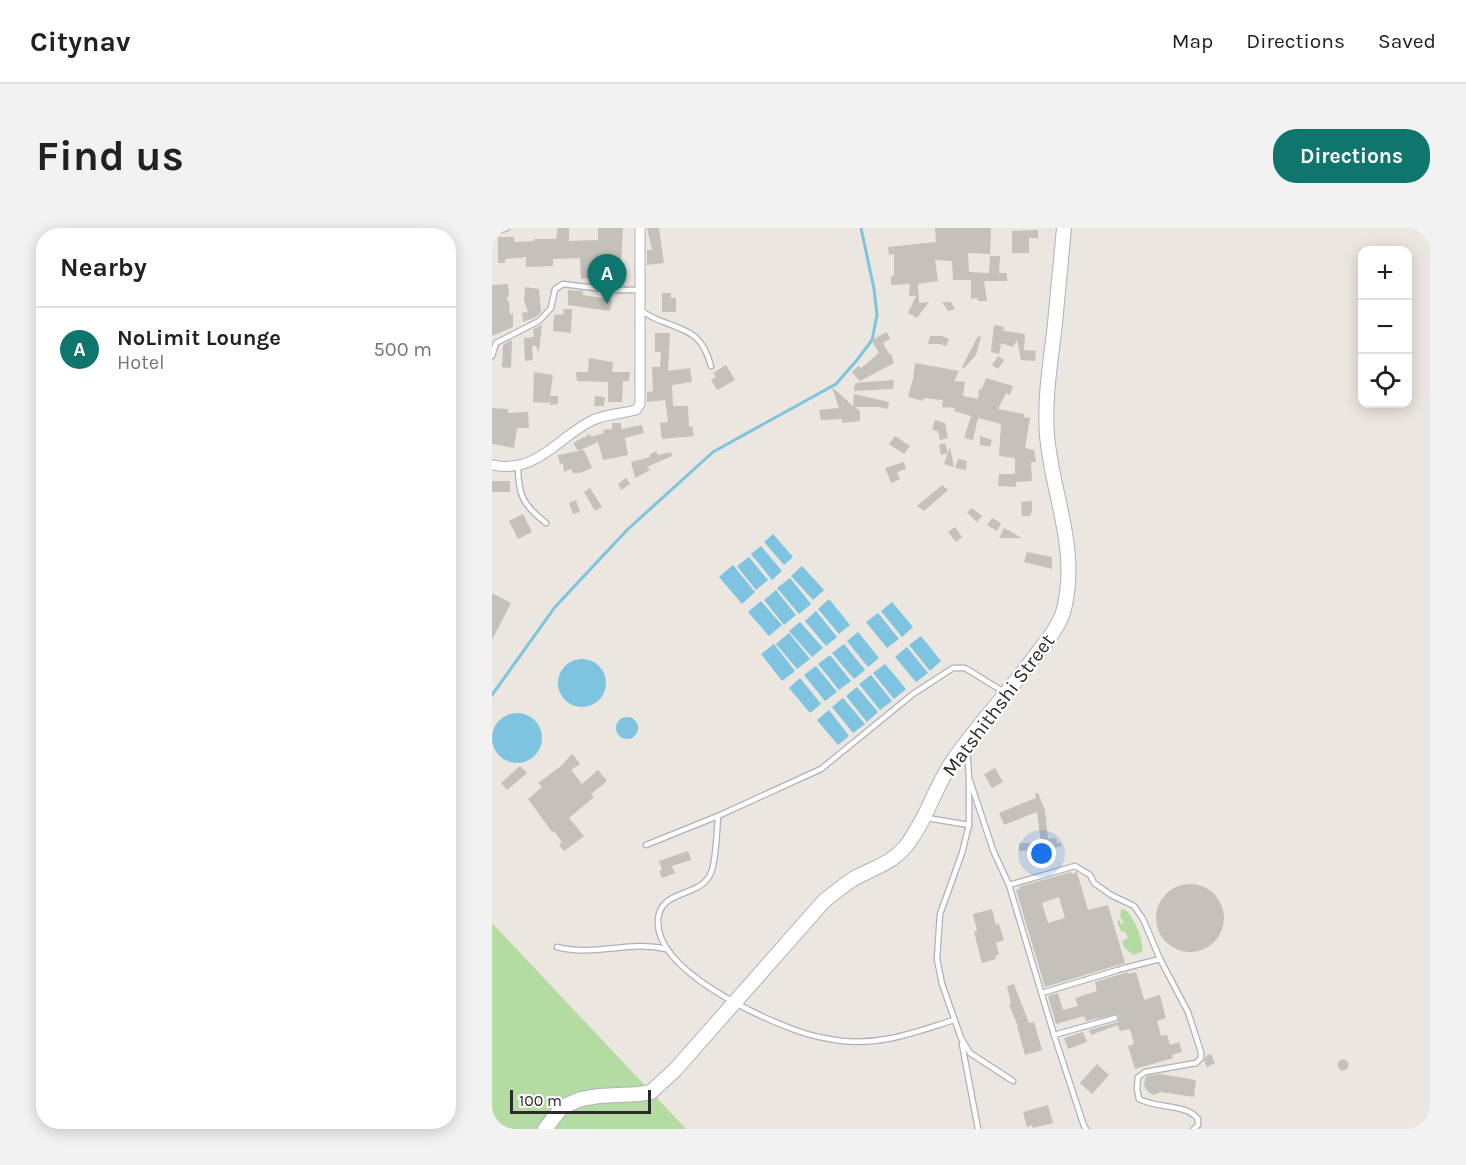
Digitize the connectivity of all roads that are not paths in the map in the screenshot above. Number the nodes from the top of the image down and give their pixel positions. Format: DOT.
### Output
graph roads {
  1 [pos="507,228"];
  2 [pos="640,228"];
  3 [pos="1064,228"];
  4 [pos="492,233"];
  5 [pos="640,290"];
  6 [pos="640,310"];
  7 [pos="492,356"];
  8 [pos="711,366"];
  9 [pos="492,465"];
  10 [pos="518,466"];
  11 [pos="546,523"];
  12 [pos="1006,693"];
  13 [pos="966,744"];
  14 [pos="969,778"];
  15 [pos="718,816"];
  16 [pos="924,817"];
  17 [pos="969,825"];
  18 [pos="646,845"];
  19 [pos="1009,885"];
  20 [pos="557,947"];
  21 [pos="666,949"];
  22 [pos="1160,959"];
  23 [pos="1042,993"];
  24 [pos="734,1003"];
  25 [pos="1114,1018"];
  26 [pos="954,1020"];
  27 [pos="1054,1035"];
  28 [pos="961,1038"];
  29 [pos="1013,1081"];
  30 [pos="545,1129"];
  31 [pos="978,1129"];
  32 [pos="1086,1129"];
  33 [pos="1194,1129"];
  1 -- 4 [label="lane"];
  2 -- 5 [label="street"];
  3 -- 12 [label="main road, Matshithshi Street"];
  5 -- 6 [label="street"];
  5 -- 7 [label="lane"];
  6 -- 8 [label="lane"];
  6 -- 10 [label="street"];
  9 -- 10 [label="street"];
  10 -- 11 [label="lane"];
  12 -- 13 [label="main road, Matshithshi Street"];
  12 -- 15 [label="lane"];
  13 -- 14 [label="lane"];
  13 -- 16 [label="main road, Matshithshi Street"];
  14 -- 17 [label="lane"];
  14 -- 19 [label="lane"];
  15 -- 18 [label="lane"];
  15 -- 21 [label="lane"];
  16 -- 17 [label="lane"];
  16 -- 24 [label="main road, Matshithshi Street"];
  17 -- 26 [label="lane"];
  19 -- 22 [label="lane"];
  19 -- 23 [label="lane"];
  20 -- 21 [label="lane"];
  21 -- 24 [label="lane"];
  22 -- 23 [label="lane"];
  22 -- 33 [label="lane"];
  23 -- 27 [label="lane"];
  24 -- 26 [label="lane"];
  24 -- 30 [label="main road, Matshithshi Street"];
  25 -- 27 [label="lane"];
  26 -- 28 [label="lane"];
  27 -- 32 [label="lane"];
  28 -- 29 [label="lane"];
  28 -- 31 [label="lane"];
}
